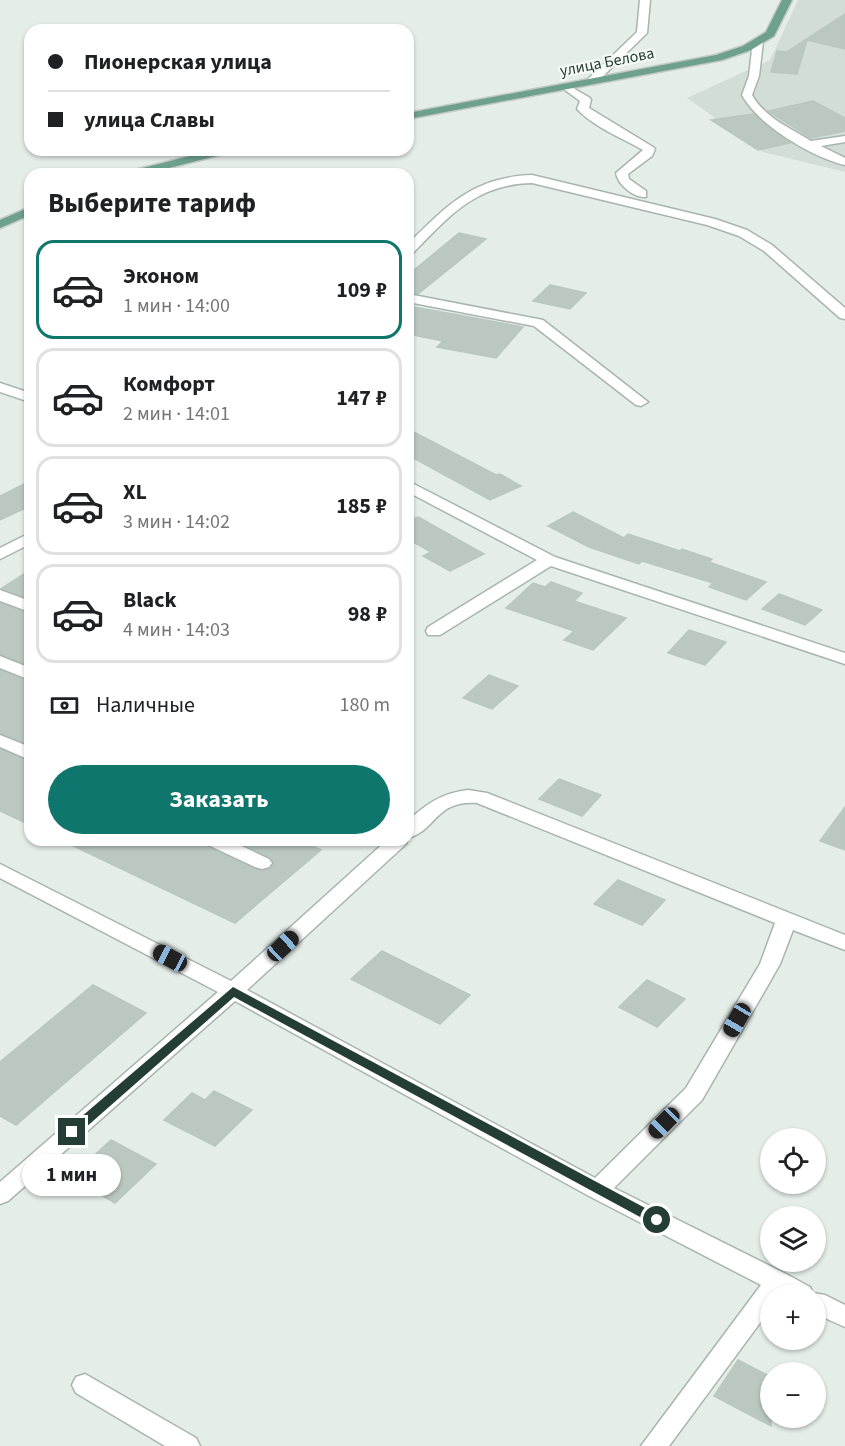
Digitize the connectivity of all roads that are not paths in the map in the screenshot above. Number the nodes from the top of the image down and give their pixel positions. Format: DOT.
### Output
graph roads {
  1 [pos="645,0"];
  2 [pos="787,0"];
  3 [pos="758,41"];
  4 [pos="591,82"];
  5 [pos="566,87"];
  6 [pos="414,116"];
  7 [pos="845,139"];
  8 [pos="809,146"];
  9 [pos="204,156"];
  10 [pos="845,162"];
  11 [pos="155,168"];
  12 [pos="642,194"];
  13 [pos="24,214"];
  14 [pos="0,224"];
  15 [pos="414,245"];
  16 [pos="414,299"];
  17 [pos="845,315"];
  18 [pos="0,387"];
  19 [pos="24,396"];
  20 [pos="641,402"];
  21 [pos="414,489"];
  22 [pos="24,541"];
  23 [pos="0,554"];
  24 [pos="549,560"];
  25 [pos="0,595"];
  26 [pos="24,605"];
  27 [pos="434,631"];
  28 [pos="845,659"];
  29 [pos="0,661"];
  30 [pos="24,672"];
  31 [pos="0,740"];
  32 [pos="24,751"];
  33 [pos="414,826"];
  34 [pos="226,846"];
  35 [pos="392,846"];
  36 [pos="262,863"];
  37 [pos="0,870"];
  38 [pos="788,919"];
  39 [pos="845,943"];
  40 [pos="233,991"];
  41 [pos="597,1190"];
  42 [pos="0,1195"];
  43 [pos="777,1281"];
  44 [pos="783,1284"];
  45 [pos="826,1307"];
  46 [pos="845,1317"];
  47 [pos="85,1385"];
  48 [pos="187,1446"];
  49 [pos="654,1446"];
  1 -- 4 [label="street"];
  2 -- 3 [label="main road, улица Белова"];
  3 -- 4 [label="main road, улица Белова"];
  3 -- 8 [label="street"];
  4 -- 5 [label="main road, улица Белова"];
  5 -- 6 [label="main road, улица Белова"];
  5 -- 12 [label="street"];
  7 -- 8 [label="street"];
  8 -- 10 [label="street"];
  9 -- 11 [label="main road"];
  13 -- 14 [label="main road"];
  15 -- 17 [label="street"];
  16 -- 20 [label="street"];
  18 -- 19 [label="street"];
  21 -- 24 [label="street"];
  22 -- 23 [label="street"];
  24 -- 27 [label="street"];
  24 -- 28 [label="street"];
  25 -- 26 [label="street"];
  29 -- 30 [label="street"];
  31 -- 32 [label="street"];
  33 -- 38 [label="street"];
  34 -- 36 [label="street"];
  35 -- 40 [label="street"];
  37 -- 40 [label="street"];
  38 -- 39 [label="street"];
  38 -- 41 [label="street"];
  40 -- 41 [label="street"];
  40 -- 42 [label="street"];
  41 -- 43 [label="street"];
  43 -- 44 [label="street"];
  43 -- 49 [label="street"];
  45 -- 46 [label="street"];
  47 -- 48 [label="street"];
}
